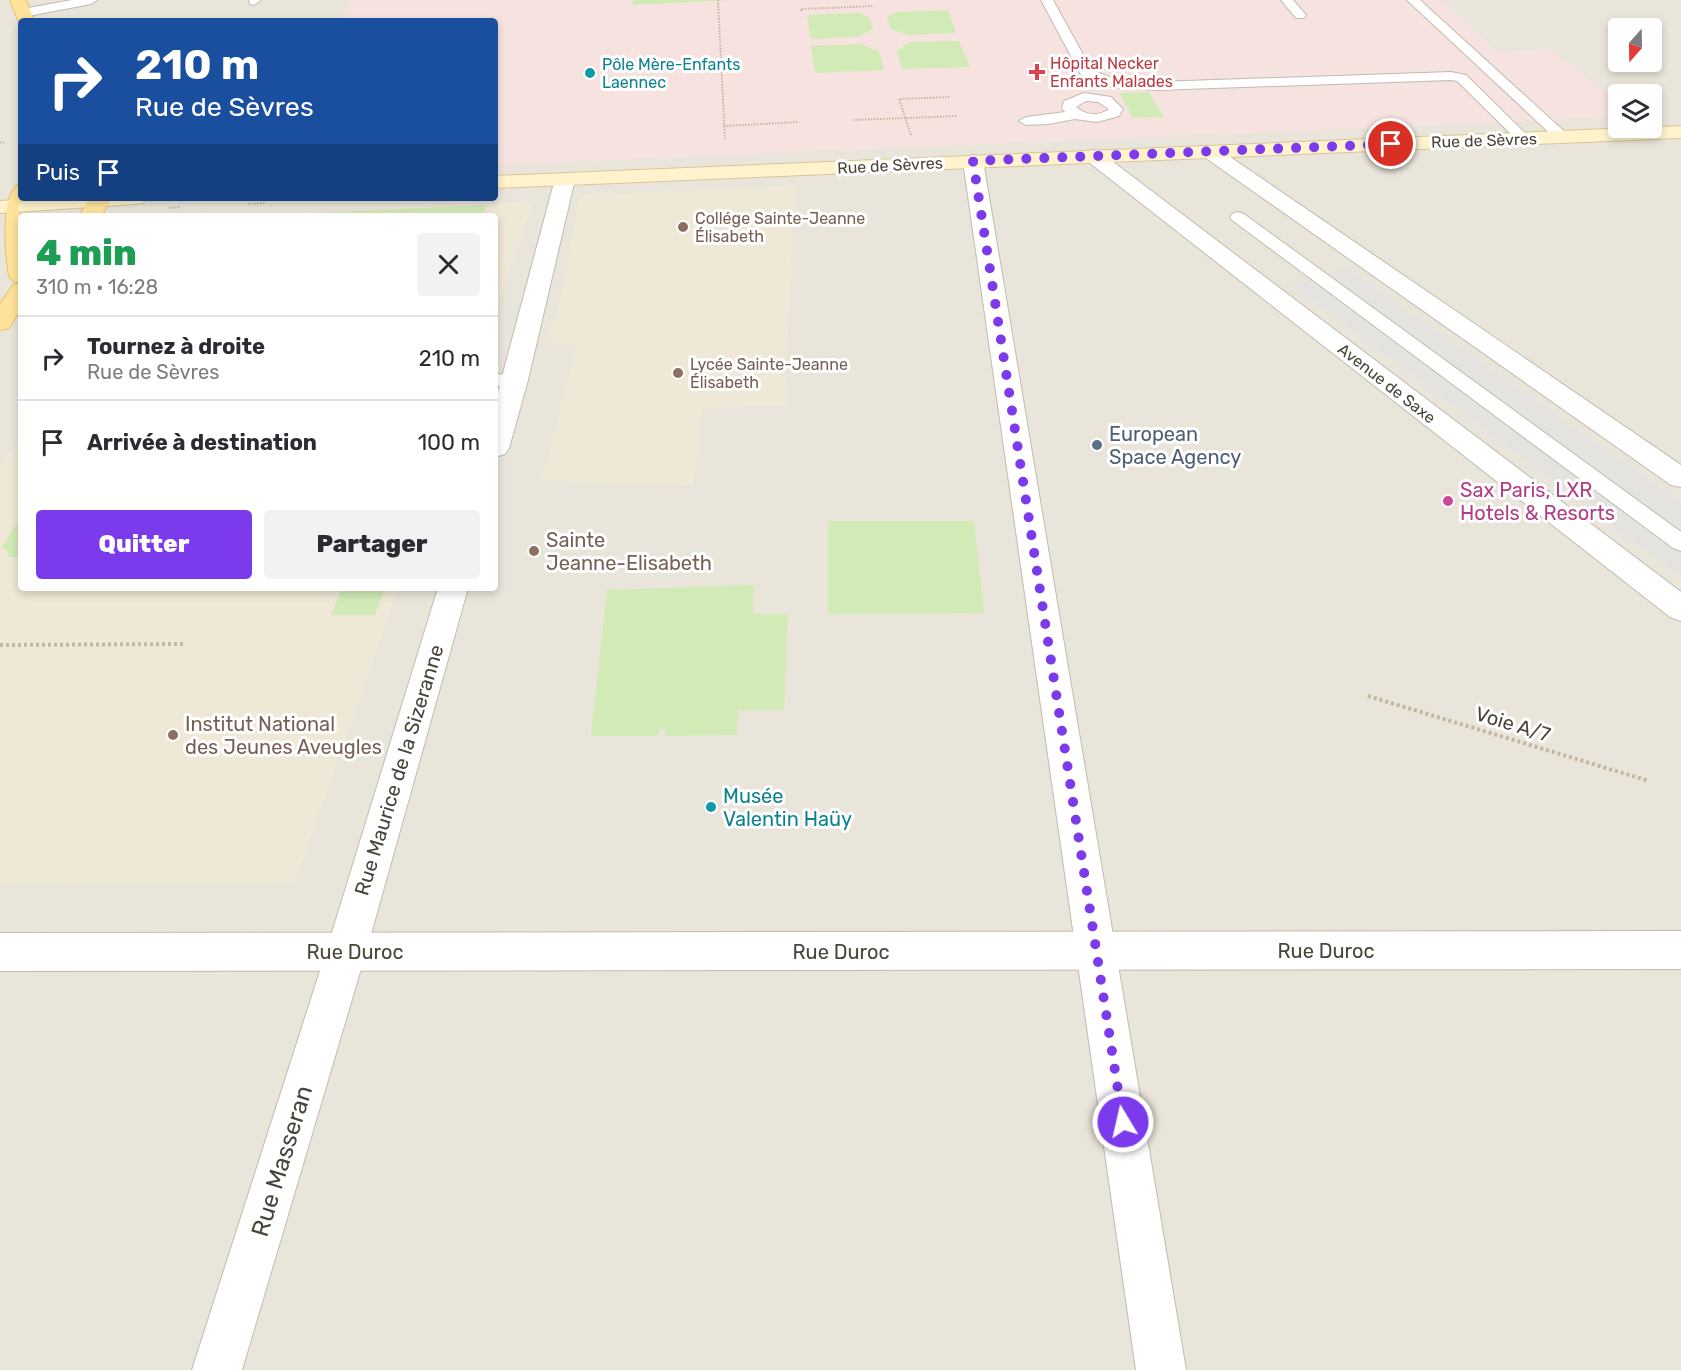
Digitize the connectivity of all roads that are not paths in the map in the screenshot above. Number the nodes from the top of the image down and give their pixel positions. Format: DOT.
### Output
graph roads {
  1 [pos="91,0"];
  2 [pos="1047,0"];
  3 [pos="1287,0"];
  4 [pos="1413,0"];
  5 [pos="22,11"];
  6 [pos="1300,15"];
  7 [pos="1485,66"];
  8 [pos="1461,78"];
  9 [pos="1111,83"];
  10 [pos="1026,121"];
  11 [pos="1681,132"];
  12 [pos="1562,137"];
  13 [pos="1523,138"];
  14 [pos="1210,152"];
  15 [pos="1093,156"];
  16 [pos="973,161"];
  17 [pos="565,179"];
  18 [pos="498,182"];
  19 [pos="18,192"];
  20 [pos="116,201"];
  21 [pos="98,204"];
  22 [pos="3,207"];
  23 [pos="1238,217"];
  24 [pos="18,264"];
  25 [pos="18,295"];
  26 [pos="0,323"];
  27 [pos="505,380"];
  28 [pos="498,428"];
  29 [pos="1681,478"];
  30 [pos="1681,543"];
  31 [pos="452,591"];
  32 [pos="1681,609"];
  33 [pos="1681,950"];
  34 [pos="0,952"];
  35 [pos="346,952"];
  36 [pos="1096,952"];
  37 [pos="217,1370"];
  38 [pos="1161,1370"];
  1 -- 5 [label="lane"];
  2 -- 9 [label="lane"];
  3 -- 6 [label="lane"];
  4 -- 7 [label="lane"];
  7 -- 8 [label="lane"];
  7 -- 12 [label="lane"];
  8 -- 9 [label="lane"];
  8 -- 13 [label="lane"];
  9 -- 10 [label="lane"];
  11 -- 12 [label="main road, Rue de Sèvres"];
  12 -- 13 [label="main road, Rue de Sèvres"];
  13 -- 14 [label="main road, Rue de Sèvres"];
  14 -- 15 [label="main road, Rue de Sèvres"];
  14 -- 29 [label="street"];
  15 -- 16 [label="main road, Rue de Sèvres"];
  15 -- 32 [label="street, Avenue de Saxe"];
  16 -- 17 [label="main road, Rue de Sèvres"];
  16 -- 36 [label="street"];
  17 -- 18 [label="main road, Rue de Sèvres"];
  17 -- 27 [label="street"];
  19 -- 22 [label="main road"];
  20 -- 21 [label="main road"];
  21 -- 22 [label="main road"];
  22 -- 24 [label="main road"];
  23 -- 30 [label="lane"];
  25 -- 26 [label="main road"];
  27 -- 28 [label="street"];
  31 -- 35 [label="street, Rue Maurice de la Sizeranne"];
  33 -- 36 [label="street, Rue Duroc"];
  34 -- 35 [label="street, Rue Duroc"];
  35 -- 36 [label="street, Rue Duroc"];
  35 -- 37 [label="street, Rue Masseran"];
  36 -- 38 [label="street"];
}
